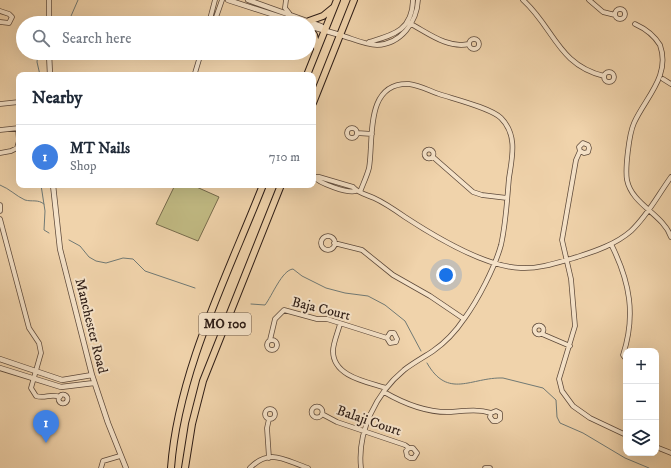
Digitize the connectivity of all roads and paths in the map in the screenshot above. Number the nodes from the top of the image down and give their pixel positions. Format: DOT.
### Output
graph roads {
  1 [pos="49,0"];
  2 [pos="215,0"];
  3 [pos="222,0"];
  4 [pos="228,0"];
  5 [pos="248,0"];
  6 [pos="354,0"];
  7 [pos="412,0"];
  8 [pos="418,0"];
  9 [pos="523,0"];
  10 [pos="589,0"];
  11 [pos="285,1"];
  12 [pos="336,3"];
  13 [pos="275,8"];
  14 [pos="0,11"];
  15 [pos="289,13"];
  16 [pos="615,15"];
  17 [pos="49,16"];
  18 [pos="211,16"];
  19 [pos="216,16"];
  20 [pos="277,16"];
  21 [pos="294,16"];
  22 [pos="316,20"];
  23 [pos="0,22"];
  24 [pos="409,23"];
  25 [pos="635,24"];
  26 [pos="316,26"];
  27 [pos="326,30"];
  28 [pos="340,35"];
  29 [pos="316,40"];
  30 [pos="469,44"];
  31 [pos="318,49"];
  32 [pos="316,54"];
  33 [pos="49,60"];
  34 [pos="199,60"];
  35 [pos="313,60"];
  36 [pos="50,72"];
  37 [pos="194,72"];
  38 [pos="308,72"];
  39 [pos="604,76"];
  40 [pos="663,79"];
  41 [pos="671,84"];
  42 [pos="316,95"];
  43 [pos="16,102"];
  44 [pos="0,104"];
  45 [pos="16,128"];
  46 [pos="0,130"];
  47 [pos="357,133"];
  48 [pos="372,134"];
  49 [pos="16,148"];
  50 [pos="580,151"];
  51 [pos="0,153"];
  52 [pos="433,157"];
  53 [pos="671,177"];
  54 [pos="316,180"];
  55 [pos="53,188"];
  56 [pos="262,188"];
  57 [pos="280,188"];
  58 [pos="358,191"];
  59 [pos="507,198"];
  60 [pos="0,205"];
  61 [pos="649,210"];
  62 [pos="0,211"];
  63 [pos="0,219"];
  64 [pos="671,237"];
  65 [pos="334,243"];
  66 [pos="611,244"];
  67 [pos="566,260"];
  68 [pos="494,262"];
  69 [pos="464,319"];
  70 [pos="340,324"];
  71 [pos="542,334"];
  72 [pos="387,338"];
  73 [pos="270,340"];
  74 [pos="570,346"];
  75 [pos="626,348"];
  76 [pos="0,359"];
  77 [pos="0,368"];
  78 [pos="36,372"];
  79 [pos="92,375"];
  80 [pos="34,379"];
  81 [pos="94,383"];
  82 [pos="385,390"];
  83 [pos="60,397"];
  84 [pos="491,413"];
  85 [pos="322,414"];
  86 [pos="269,419"];
  87 [pos="364,432"];
  88 [pos="623,434"];
  89 [pos="409,448"];
  90 [pos="659,448"];
  91 [pos="671,452"];
  92 [pos="120,456"];
  93 [pos="269,458"];
  94 [pos="101,468"];
  95 [pos="126,468"];
  96 [pos="171,468"];
  97 [pos="185,468"];
  98 [pos="250,468"];
  99 [pos="308,468"];
  100 [pos="361,468"];
  101 [pos="485,468"];
  102 [pos="490,468"];
  1 -- 17 [label="street"];
  2 -- 18 [label="street"];
  3 -- 19 [label="street"];
  4 -- 20 [label="street"];
  5 -- 13 [label="street"];
  6 -- 28 [label="highway"];
  7 -- 24 [label="street"];
  8 -- 24 [label="street"];
  9 -- 39 [label="street"];
  10 -- 16 [label="street"];
  11 -- 13 [label="street"];
  11 -- 15 [label="street"];
  12 -- 22 [label="highway"];
  12 -- 27 [label="highway"];
  13 -- 15 [label="street"];
  14 -- 23 [label="street"];
  15 -- 21 [label="street"];
  24 -- 28 [label="street"];
  24 -- 30 [label="street"];
  25 -- 40 [label="street"];
  26 -- 27 [label="street"];
  27 -- 28 [label="street"];
  27 -- 31 [label="highway"];
  28 -- 42 [label="highway"];
  29 -- 31 [label="highway"];
  31 -- 32 [label="highway"];
  33 -- 36 [label="street"];
  34 -- 37 [label="street"];
  35 -- 38 [label="highway"];
  40 -- 41 [label="street"];
  40 -- 61 [label="street"];
  43 -- 44 [label="street"];
  45 -- 46 [label="street"];
  47 -- 48 [label="street"];
  48 -- 58 [label="street"];
  48 -- 59 [label="street"];
  49 -- 51 [label="street"];
  50 -- 67 [label="street"];
  52 -- 59 [label="street"];
  53 -- 61 [label="street"];
  54 -- 58 [label="street"];
  55 -- 79 [label="street, Manchester Road"];
  56 -- 96 [label="highway, MO 100"];
  57 -- 97 [label="highway, MO 100"];
  58 -- 68 [label="street"];
  59 -- 68 [label="street"];
  60 -- 62 [label="street"];
  61 -- 64 [label="street"];
  61 -- 66 [label="street"];
  63 -- 78 [label="street"];
  65 -- 69 [label="street"];
  66 -- 67 [label="street"];
  66 -- 75 [label="street"];
  67 -- 68 [label="street"];
  67 -- 74 [label="street"];
  68 -- 69 [label="street"];
  69 -- 82 [label="street"];
  70 -- 72 [label="street, Baja Court"];
  70 -- 73 [label="street, Baja Court"];
  70 -- 82 [label="street"];
  71 -- 74 [label="street"];
  74 -- 88 [label="street"];
  76 -- 78 [label="street"];
  77 -- 80 [label="street"];
  78 -- 79 [label="street"];
  78 -- 80 [label="street"];
  79 -- 81 [label="street, Manchester Road"];
  80 -- 81 [label="street"];
  80 -- 83 [label="street"];
  81 -- 92 [label="street, Manchester Road"];
  82 -- 84 [label="street"];
  82 -- 87 [label="street"];
  85 -- 87 [label="street, Balaji Court"];
  86 -- 93 [label="street"];
  87 -- 89 [label="street, Balaji Court"];
  87 -- 100 [label="street"];
  90 -- 91 [label="street"];
  92 -- 94 [label="street"];
  92 -- 95 [label="street, Manchester Road"];
  93 -- 98 [label="street"];
  93 -- 99 [label="street"];
  101 -- 102 [label="street"];
}
